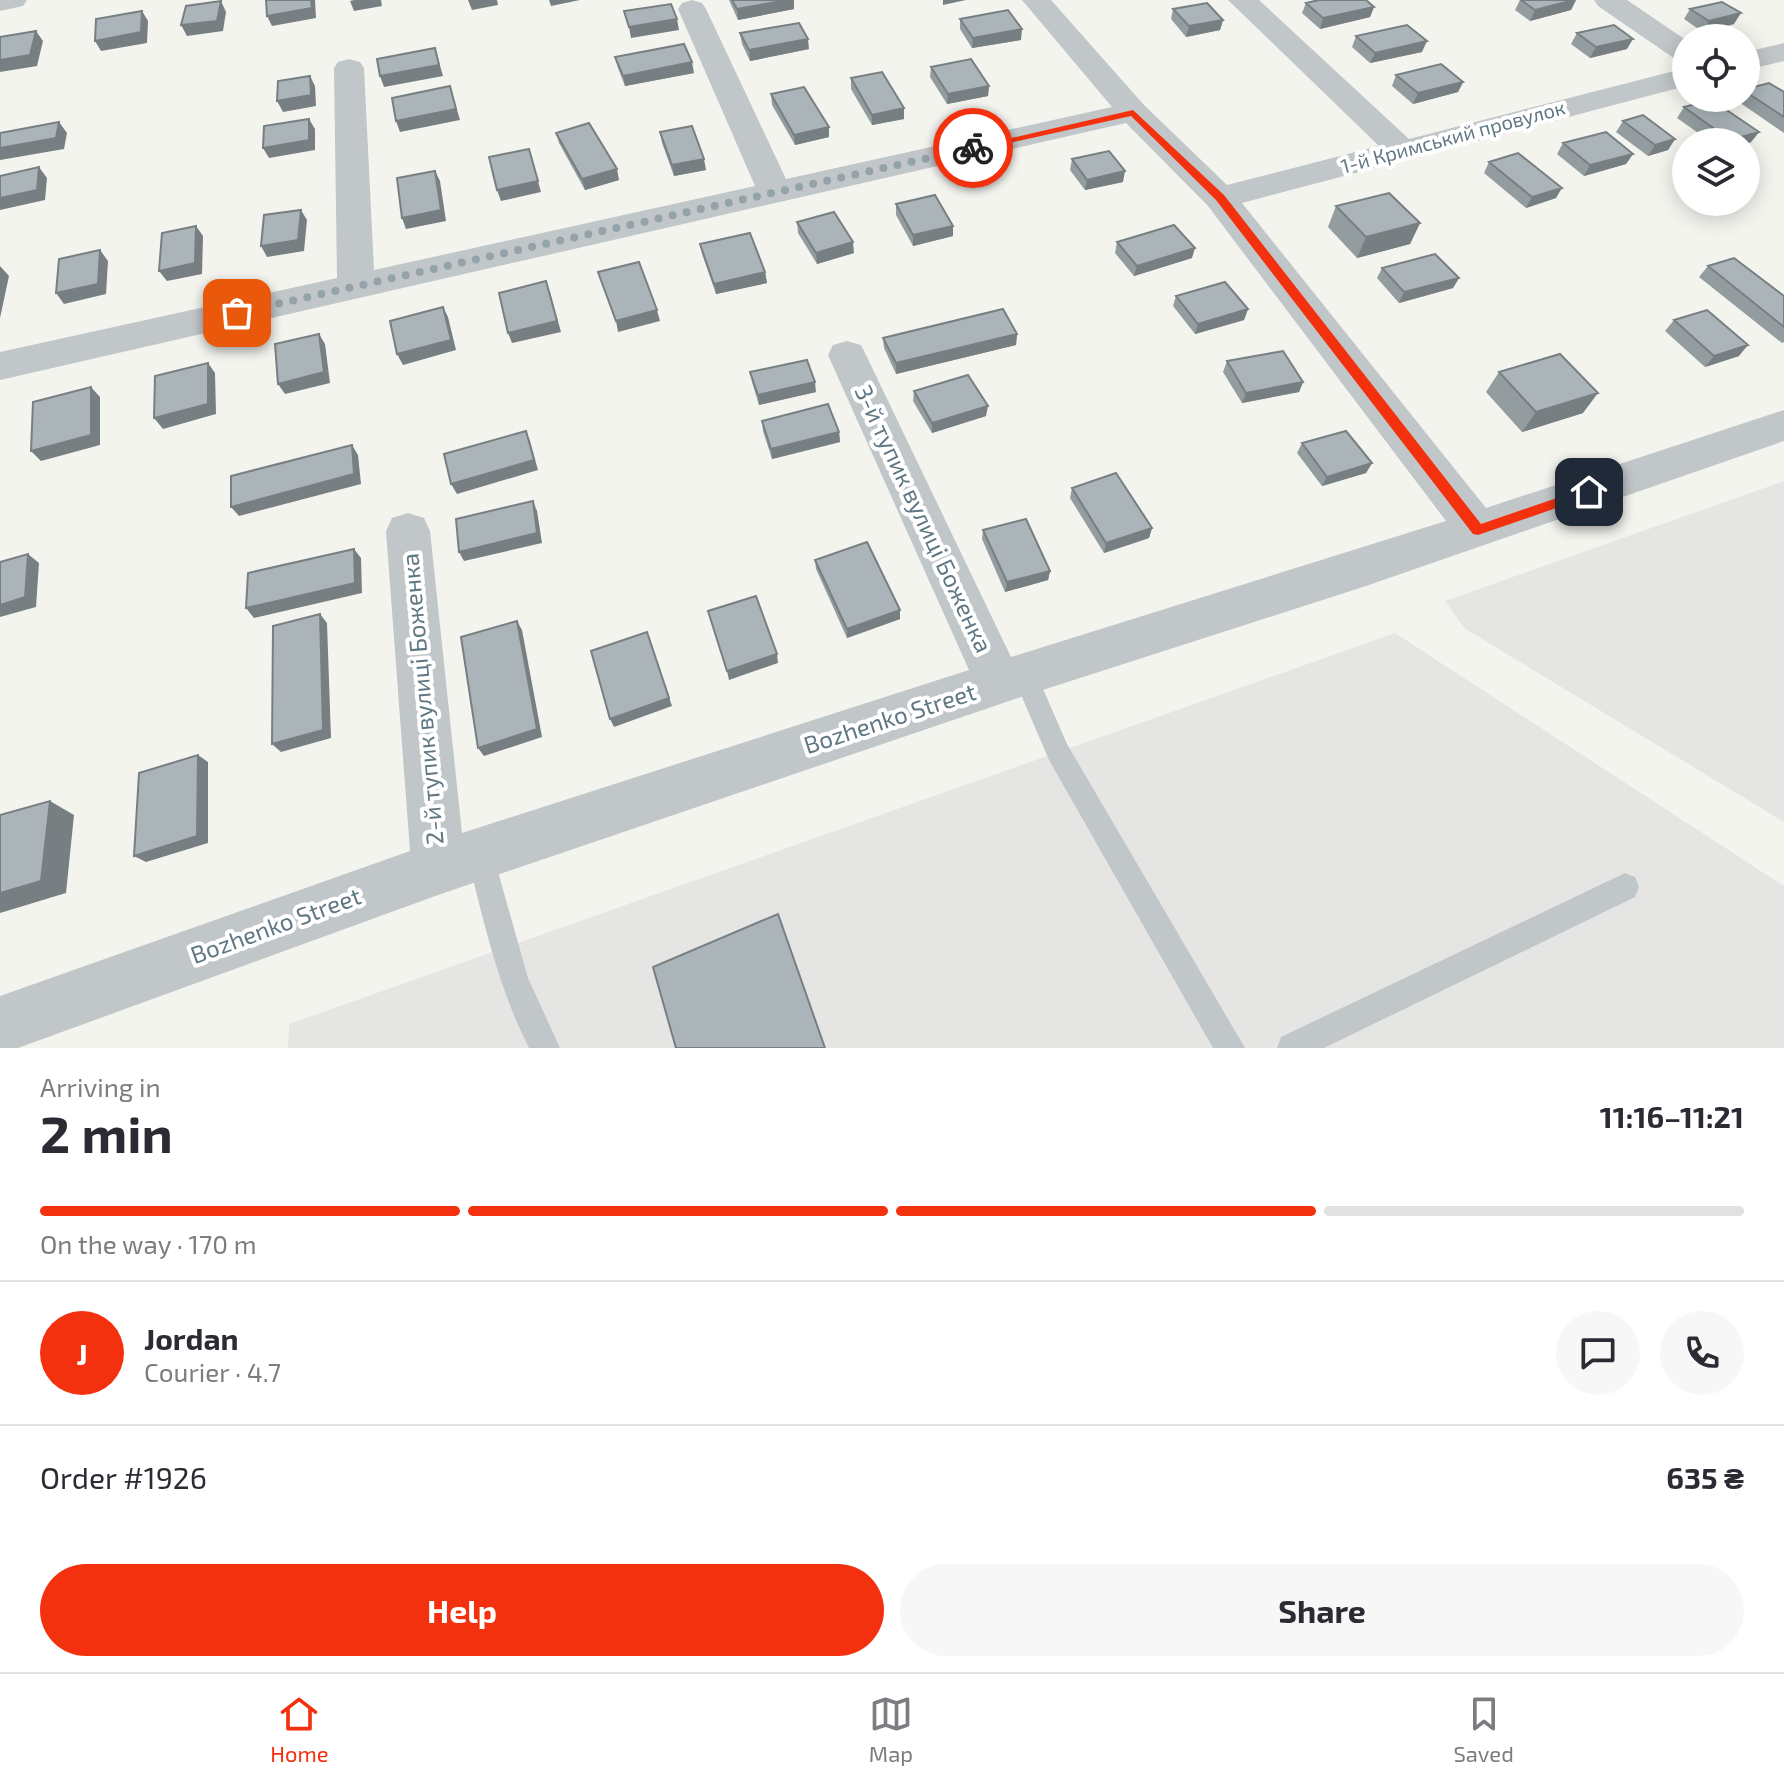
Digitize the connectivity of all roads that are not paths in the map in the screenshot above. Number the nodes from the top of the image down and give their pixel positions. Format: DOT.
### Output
graph roads {
  1 [pos="13,0"];
  2 [pos="1036,0"];
  3 [pos="1242,0"];
  4 [pos="1608,0"];
  5 [pos="0,2"];
  6 [pos="692,9"];
  7 [pos="1672,43"];
  8 [pos="1784,52"];
  9 [pos="1760,58"];
  10 [pos="349,68"];
  11 [pos="1672,81"];
  12 [pos="1133,112"];
  13 [pos="1402,150"];
  14 [pos="775,192"];
  15 [pos="1220,198"];
  16 [pos="356,286"];
  17 [pos="847,355"];
  18 [pos="0,366"];
  19 [pos="1784,425"];
  20 [pos="1478,530"];
  21 [pos="408,531"];
  22 [pos="1012,678"];
  23 [pos="459,861"];
  24 [pos="1625,887"];
  25 [pos="0,1025"];
  26 [pos="545,1048"];
  27 [pos="1230,1048"];
  28 [pos="1292,1048"];
  1 -- 5 [label="street"];
  2 -- 12 [label="street"];
  3 -- 13 [label="street"];
  4 -- 7 [label="street"];
  6 -- 14 [label="street"];
  8 -- 9 [label="street"];
  10 -- 16 [label="street"];
  11 -- 13 [label="street, 1-й Кримський провулок"];
  12 -- 14 [label="street"];
  12 -- 15 [label="street"];
  13 -- 15 [label="street, 1-й Кримський провулок"];
  14 -- 16 [label="street"];
  15 -- 20 [label="street"];
  16 -- 18 [label="street"];
  17 -- 22 [label="street, 3-й тупик вулиці Боженка"];
  19 -- 20 [label="street, Bozhenko Street"];
  20 -- 22 [label="street, Bozhenko Street"];
  21 -- 23 [label="street, 2-й тупик вулиці Боженка"];
  22 -- 23 [label="street, Bozhenko Street"];
  22 -- 27 [label="lane"];
  23 -- 25 [label="street, Bozhenko Street"];
  23 -- 26 [label="lane"];
  24 -- 28 [label="lane"];
}
